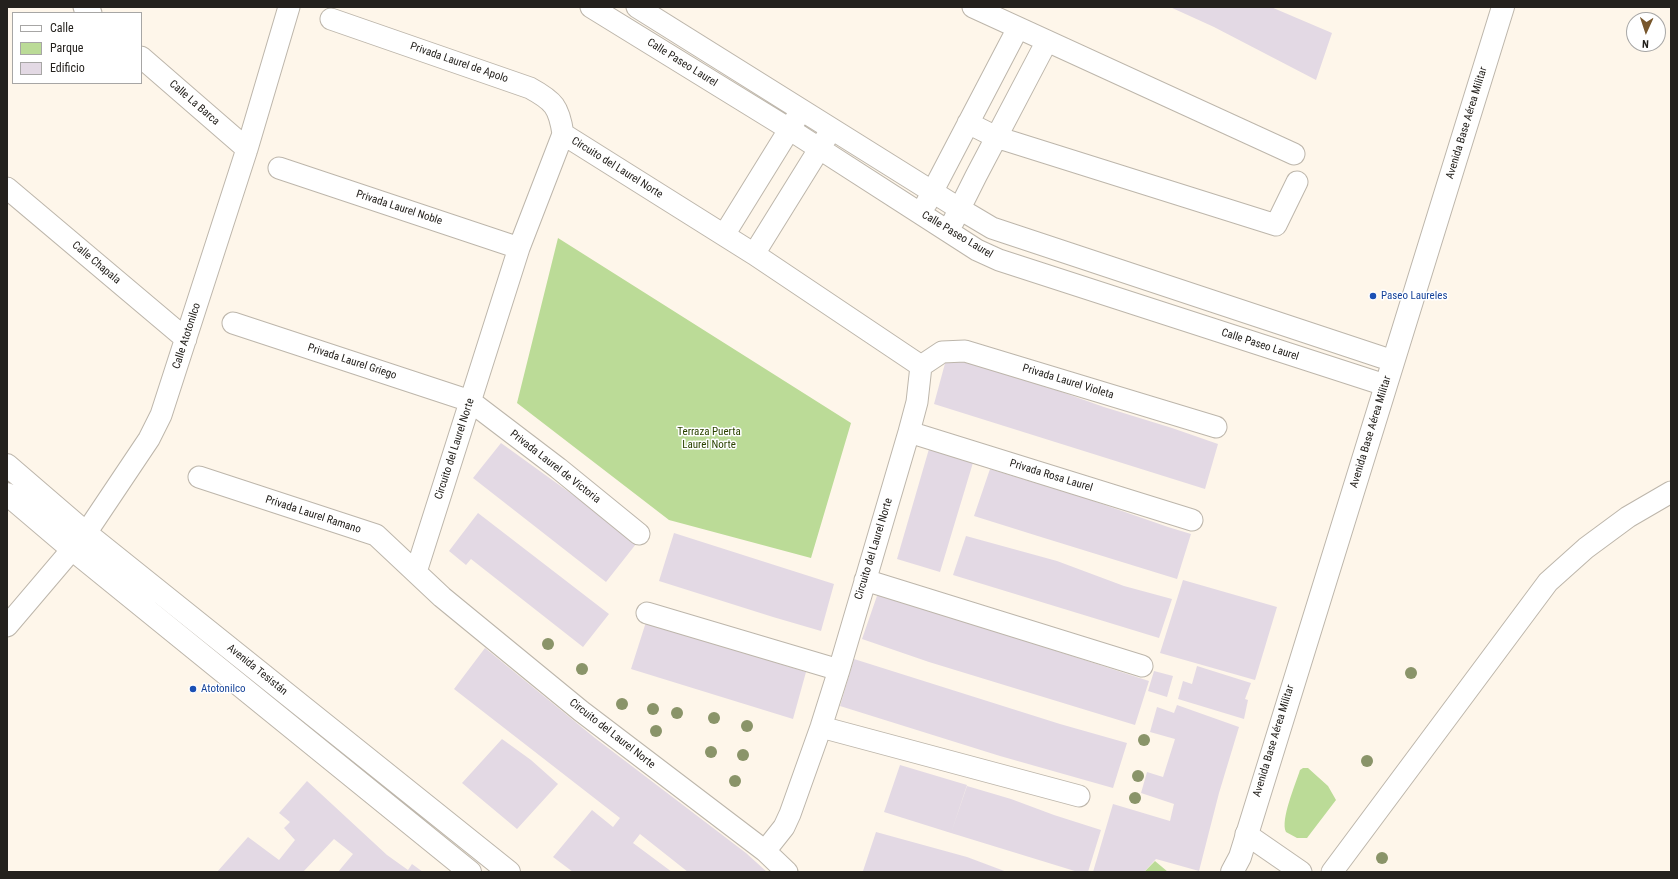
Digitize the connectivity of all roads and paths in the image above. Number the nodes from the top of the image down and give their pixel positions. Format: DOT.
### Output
graph roads {
  1 [pos="289,7"];
  2 [pos="591,7"];
  3 [pos="637,7"];
  4 [pos="973,7"];
  5 [pos="1503,7"];
  6 [pos="331,18"];
  7 [pos="1018,28"];
  8 [pos="1047,41"];
  9 [pos="142,57"];
  10 [pos="801,110"];
  11 [pos="968,123"];
  12 [pos="831,129"];
  13 [pos="789,130"];
  14 [pos="563,134"];
  15 [pos="996,137"];
  16 [pos="819,148"];
  17 [pos="247,149"];
  18 [pos="1294,154"];
  19 [pos="280,168"];
  20 [pos="1297,182"];
  21 [pos="7,188"];
  22 [pos="933,192"];
  23 [pos="960,209"];
  24 [pos="921,214"];
  25 [pos="948,231"];
  26 [pos="724,235"];
  27 [pos="519,248"];
  28 [pos="754,254"];
  29 [pos="233,323"];
  30 [pos="186,339"];
  31 [pos="1393,361"];
  32 [pos="921,366"];
  33 [pos="1385,385"];
  34 [pos="470,401"];
  35 [pos="1216,427"];
  36 [pos="909,432"];
  37 [pos="7,465"];
  38 [pos="199,477"];
  39 [pos="1671,492"];
  40 [pos="7,494"];
  41 [pos="1192,520"];
  42 [pos="86,533"];
  43 [pos="639,534"];
  44 [pos="73,550"];
  45 [pos="416,572"];
  46 [pos="865,580"];
  47 [pos="647,613"];
  48 [pos="7,626"];
  49 [pos="1142,666"];
  50 [pos="839,670"];
  51 [pos="821,727"];
  52 [pos="1079,796"];
  53 [pos="1246,834"];
  54 [pos="765,851"];
  55 [pos="1237,867"];
  56 [pos="470,872"];
  57 [pos="510,872"];
  58 [pos="787,872"];
  59 [pos="1301,872"];
  60 [pos="1332,872"];
  1 -- 17 [label="street, Calle Atotonilco"];
  2 -- 13 [label="street, Calle Paseo Laurel"];
  3 -- 10 [label="street"];
  4 -- 7 [label="street"];
  5 -- 31 [label="street, Avenida Base Aérea Militar"];
  6 -- 14 [label="street, Privada Laurel de Apolo"];
  7 -- 8 [label="street"];
  7 -- 11 [label="street"];
  8 -- 15 [label="street"];
  8 -- 18 [label="street"];
  9 -- 17 [label="street, Calle La Barca"];
  10 -- 12 [label="street"];
  10 -- 13 [label="street"];
  11 -- 15 [label="street"];
  11 -- 22 [label="street"];
  12 -- 16 [label="street"];
  12 -- 22 [label="street"];
  13 -- 16 [label="street, Calle Paseo Laurel"];
  13 -- 26 [label="street"];
  14 -- 26 [label="street, Circuito del Laurel Norte"];
  14 -- 27 [label="street, Circuito del Laurel Norte"];
  15 -- 20 [label="street"];
  15 -- 23 [label="street"];
  16 -- 24 [label="street, Calle Paseo Laurel"];
  16 -- 28 [label="street"];
  17 -- 30 [label="street, Calle Atotonilco"];
  19 -- 27 [label="street, Privada Laurel Noble"];
  21 -- 30 [label="street, Calle Chapala"];
  22 -- 23 [label="street"];
  22 -- 24 [label="street"];
  23 -- 25 [label="street"];
  23 -- 31 [label="street"];
  24 -- 25 [label="street, Calle Paseo Laurel"];
  25 -- 33 [label="street, Calle Paseo Laurel"];
  26 -- 28 [label="street, Circuito del Laurel Norte"];
  27 -- 34 [label="street, Circuito del Laurel Norte"];
  28 -- 32 [label="street, Circuito del Laurel Norte"];
  29 -- 34 [label="street, Privada Laurel Griego"];
  30 -- 42 [label="street, Calle Atotonilco"];
  31 -- 33 [label="street, Avenida Base Aérea Militar"];
  32 -- 35 [label="street, Privada Laurel Violeta"];
  32 -- 36 [label="street, Circuito del Laurel Norte"];
  33 -- 53 [label="street, Avenida Base Aérea Militar"];
  34 -- 43 [label="street, Privada Laurel de Victoria"];
  34 -- 45 [label="street, Circuito del Laurel Norte"];
  36 -- 41 [label="street, Privada Rosa Laurel"];
  36 -- 46 [label="street, Circuito del Laurel Norte"];
  37 -- 42 [label="street, Avenida Tesistán"];
  38 -- 45 [label="street, Privada Laurel Ramano"];
  39 -- 60 [label="street"];
  40 -- 44 [label="street, Avenida Tesistán"];
  42 -- 44 [label="street, Calle Atotonilco"];
  42 -- 57 [label="street, Avenida Tesistán"];
  44 -- 48 [label="street, Calle Atotonilco"];
  44 -- 56 [label="street, Avenida Tesistán"];
  45 -- 54 [label="street, Circuito del Laurel Norte"];
  46 -- 49 [label="street"];
  46 -- 50 [label="street, Circuito del Laurel Norte"];
  47 -- 50 [label="street"];
  50 -- 51 [label="street, Circuito del Laurel Norte"];
  51 -- 52 [label="street"];
  51 -- 54 [label="street, Circuito del Laurel Norte"];
  53 -- 55 [label="street, Avenida Base Aérea Militar"];
  53 -- 59 [label="street"];
  54 -- 58 [label="street"];
}
